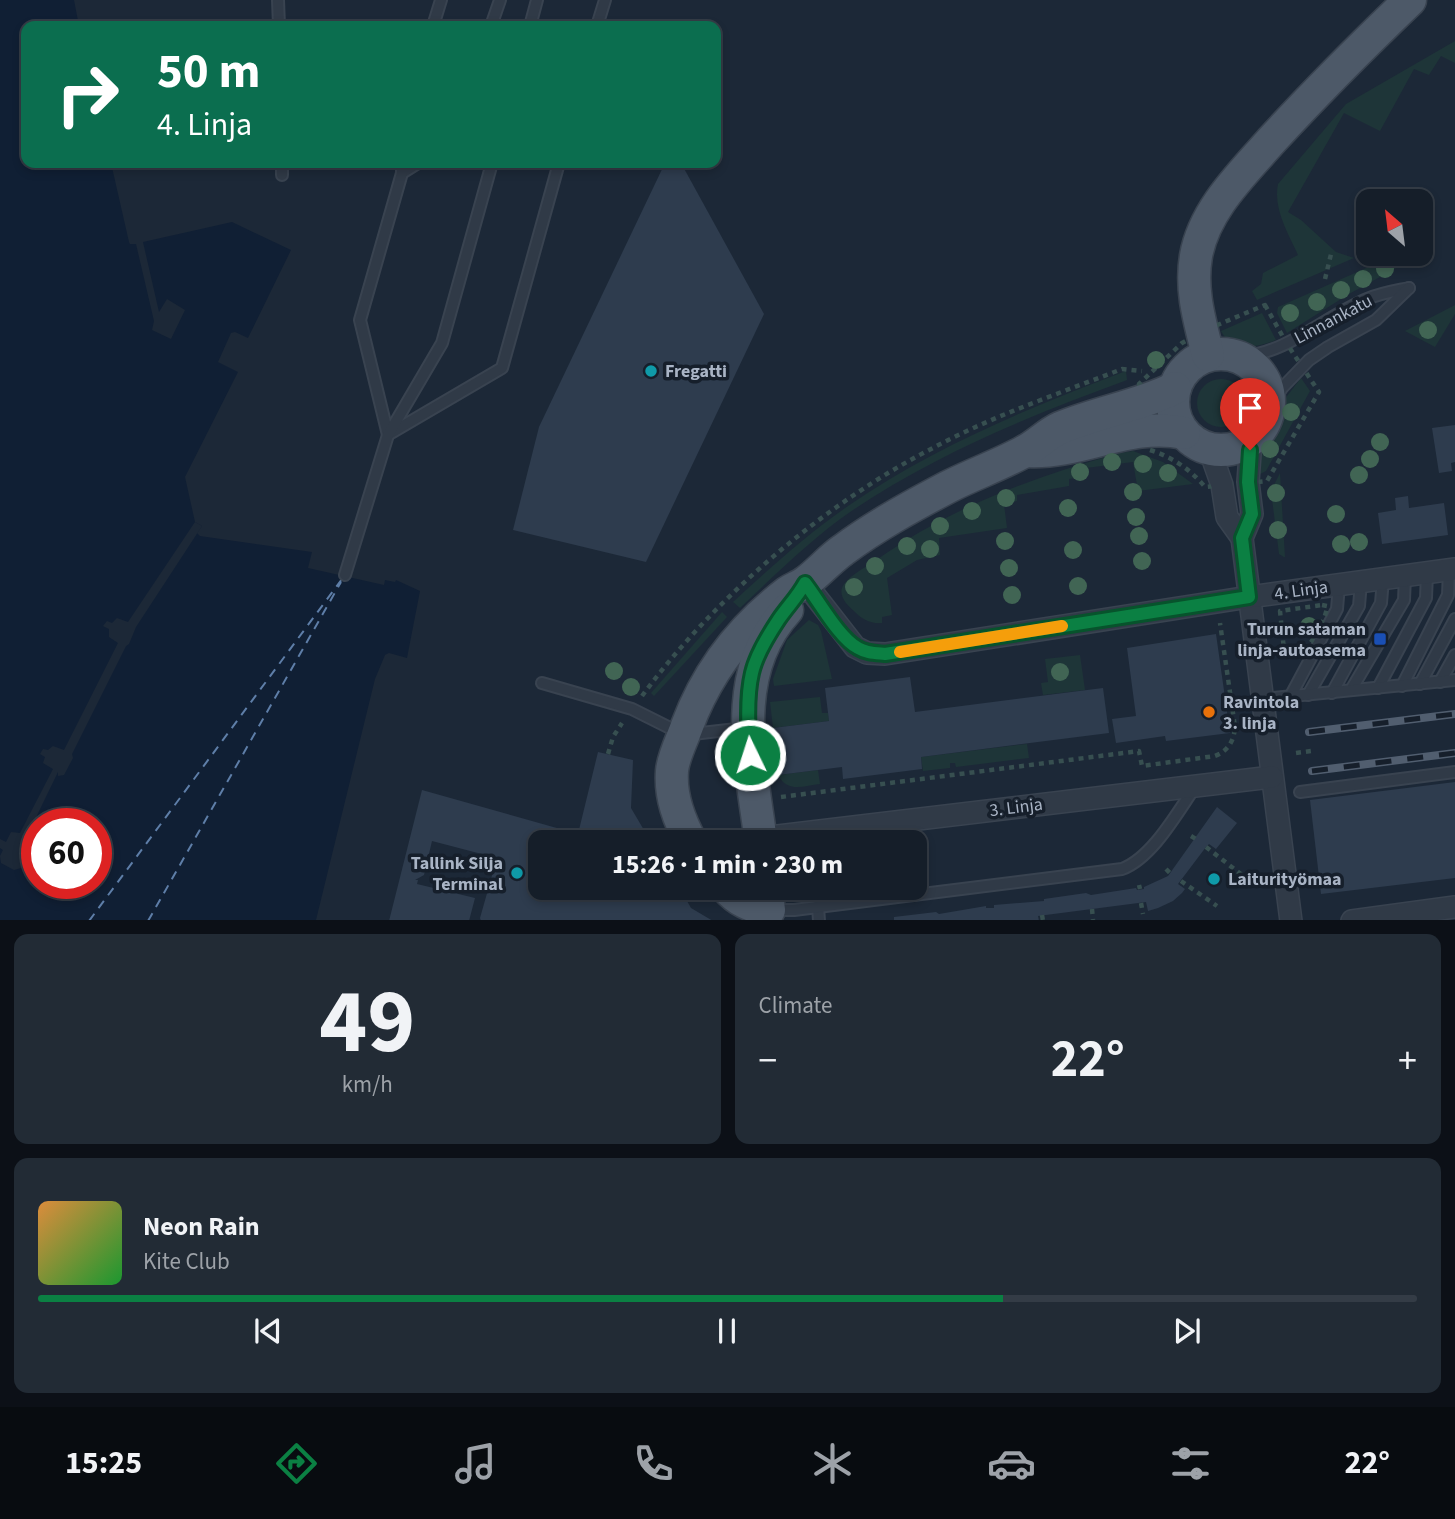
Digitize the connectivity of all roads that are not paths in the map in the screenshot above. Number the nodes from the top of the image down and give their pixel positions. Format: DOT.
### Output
graph roads {
  1 [pos="278,0"];
  2 [pos="441,0"];
  3 [pos="500,0"];
  4 [pos="537,0"];
  5 [pos="605,0"];
  6 [pos="1409,0"];
  7 [pos="279,21"];
  8 [pos="435,21"];
  9 [pos="493,21"];
  10 [pos="531,21"];
  11 [pos="599,21"];
  12 [pos="282,168"];
  13 [pos="402,168"];
  14 [pos="491,168"];
  15 [pos="558,168"];
  16 [pos="282,175"];
  17 [pos="1208,355"];
  18 [pos="1240,357"];
  19 [pos="1175,388"];
  20 [pos="1269,408"];
  21 [pos="388,435"];
  22 [pos="1196,440"];
  23 [pos="1251,440"];
  24 [pos="1026,451"];
  25 [pos="1242,538"];
  26 [pos="1452,569"];
  27 [pos="1427,573"];
  28 [pos="345,575"];
  29 [pos="1405,576"];
  30 [pos="1383,579"];
  31 [pos="1361,582"];
  32 [pos="805,583"];
  33 [pos="1339,585"];
  34 [pos="1249,597"];
  35 [pos="1455,619"];
  36 [pos="1455,655"];
  37 [pos="1455,680"];
  38 [pos="1440,682"];
  39 [pos="542,683"];
  40 [pos="1420,684"];
  41 [pos="1402,686"];
  42 [pos="1378,688"];
  43 [pos="1351,691"];
  44 [pos="1332,693"];
  45 [pos="1308,695"];
  46 [pos="1290,697"];
  47 [pos="1262,699"];
  48 [pos="747,728"];
  49 [pos="684,735"];
  50 [pos="1455,772"];
  51 [pos="1272,777"];
  52 [pos="1197,785"];
  53 [pos="1300,792"];
  54 [pos="685,830"];
  55 [pos="759,830"];
  56 [pos="839,830"];
  57 [pos="741,900"];
  58 [pos="764,900"];
  59 [pos="768,900"];
  60 [pos="818,906"];
  61 [pos="1455,907"];
  62 [pos="1432,915"];
  63 [pos="1396,918"];
  64 [pos="819,920"];
  65 [pos="1291,920"];
  66 [pos="1354,920"];
  1 -- 7 [label="lane"];
  2 -- 8 [label="lane"];
  3 -- 9 [label="lane"];
  4 -- 10 [label="lane"];
  5 -- 11 [label="lane"];
  6 -- 17 [label="main road"];
  12 -- 16 [label="lane"];
  13 -- 21 [label="lane"];
  14 -- 21 [label="lane"];
  15 -- 21 [label="lane"];
  17 -- 18 [label="main road"];
  17 -- 19 [label="main road"];
  18 -- 20 [label="main road"];
  18 -- 20 [label="lane, Linnankatu"];
  19 -- 22 [label="main road"];
  19 -- 24 [label="main road"];
  20 -- 23 [label="main road"];
  21 -- 28 [label="lane"];
  22 -- 23 [label="main road"];
  22 -- 24 [label="main road"];
  22 -- 25 [label="street"];
  23 -- 25 [label="street"];
  24 -- 32 [label="main road"];
  25 -- 34 [label="street"];
  26 -- 27 [label="street, 4. Linja"];
  26 -- 41 [label="lane"];
  27 -- 29 [label="street, 4. Linja"];
  27 -- 42 [label="lane"];
  29 -- 30 [label="street, 4. Linja"];
  29 -- 43 [label="lane"];
  30 -- 31 [label="street, 4. Linja"];
  30 -- 44 [label="lane"];
  31 -- 33 [label="street, 4. Linja"];
  31 -- 45 [label="lane"];
  32 -- 34 [label="street, 4. Linja"];
  32 -- 48 [label="main road"];
  32 -- 49 [label="main road"];
  33 -- 34 [label="street, 4. Linja"];
  33 -- 46 [label="lane"];
  34 -- 47 [label="street"];
  35 -- 40 [label="lane"];
  36 -- 38 [label="lane"];
  37 -- 38 [label="lane"];
  38 -- 40 [label="lane"];
  39 -- 49 [label="lane"];
  40 -- 41 [label="lane"];
  41 -- 42 [label="lane"];
  42 -- 43 [label="lane"];
  43 -- 44 [label="lane"];
  44 -- 45 [label="lane"];
  45 -- 46 [label="lane"];
  46 -- 47 [label="lane"];
  47 -- 51 [label="street"];
  48 -- 49 [label="lane"];
  48 -- 55 [label="main road"];
  49 -- 54 [label="main road"];
  50 -- 53 [label="lane"];
  51 -- 52 [label="street, 3. Linja"];
  51 -- 65 [label="street"];
  52 -- 56 [label="street, 3. Linja"];
  52 -- 60 [label="lane"];
  57 -- 58 [label="main road"];
  59 -- 60 [label="lane"];
  60 -- 64 [label="lane"];
  61 -- 62 [label="street"];
  62 -- 63 [label="street"];
  63 -- 66 [label="street"];
}
